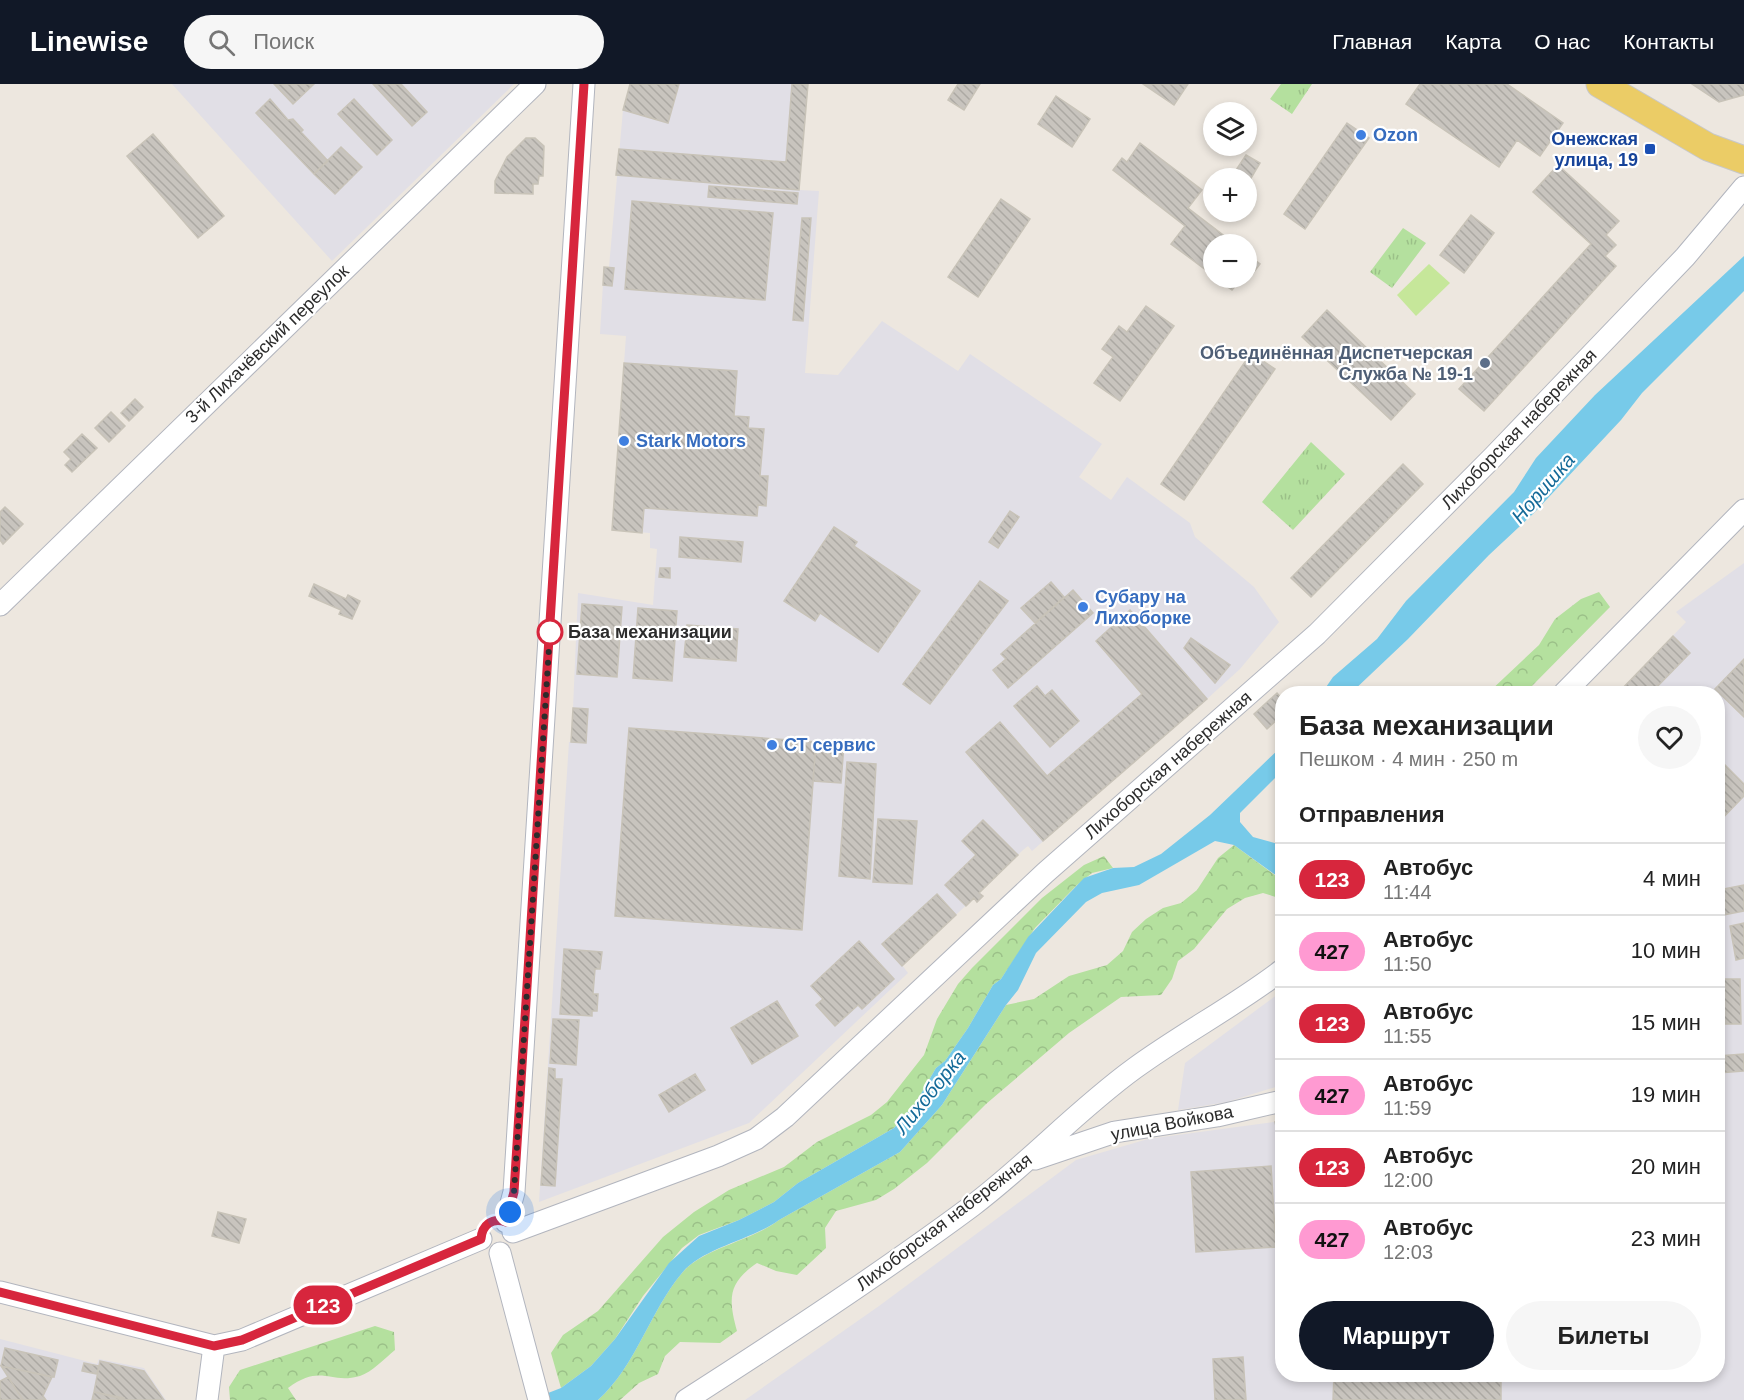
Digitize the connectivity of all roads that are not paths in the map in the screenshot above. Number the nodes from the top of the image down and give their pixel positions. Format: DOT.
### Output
graph roads {
  1 [pos="534,84"];
  2 [pos="584,84"];
  3 [pos="1600,84"];
  4 [pos="1744,160"];
  5 [pos="1744,187"];
  6 [pos="1744,510"];
  7 [pos="0,605"];
  8 [pos="1571,686"];
  9 [pos="1275,976"];
  10 [pos="1275,1103"];
  11 [pos="1082,1110"];
  12 [pos="1115,1132"];
  13 [pos="1028,1161"];
  14 [pos="509,1227"];
  15 [pos="481,1239"];
  16 [pos="500,1252"];
  17 [pos="0,1292"];
  18 [pos="214,1346"];
  19 [pos="536,1391"];
  20 [pos="207,1400"];
  21 [pos="686,1400"];
  1 -- 7 [label="street, 3-й Лихачёвский переулок"];
  2 -- 14 [label="street"];
  3 -- 4 [label="main road"];
  5 -- 14 [label="street, Лихоборская набережная"];
  6 -- 8 [label="street"];
  9 -- 11 [label="street, Лихоборская набережная"];
  10 -- 12 [label="street, улица Войкова"];
  11 -- 12 [label="street"];
  11 -- 13 [label="street, Лихоборская набережная"];
  12 -- 13 [label="street, улица Войкова"];
  13 -- 21 [label="street, Лихоборская набережная"];
  14 -- 15 [label="street, Лихоборская набережная"];
  14 -- 16 [label="street"];
  15 -- 16 [label="street"];
  15 -- 18 [label="street, Лихоборская набережная"];
  16 -- 19 [label="street"];
  17 -- 18 [label="street"];
  18 -- 20 [label="street"];
}
